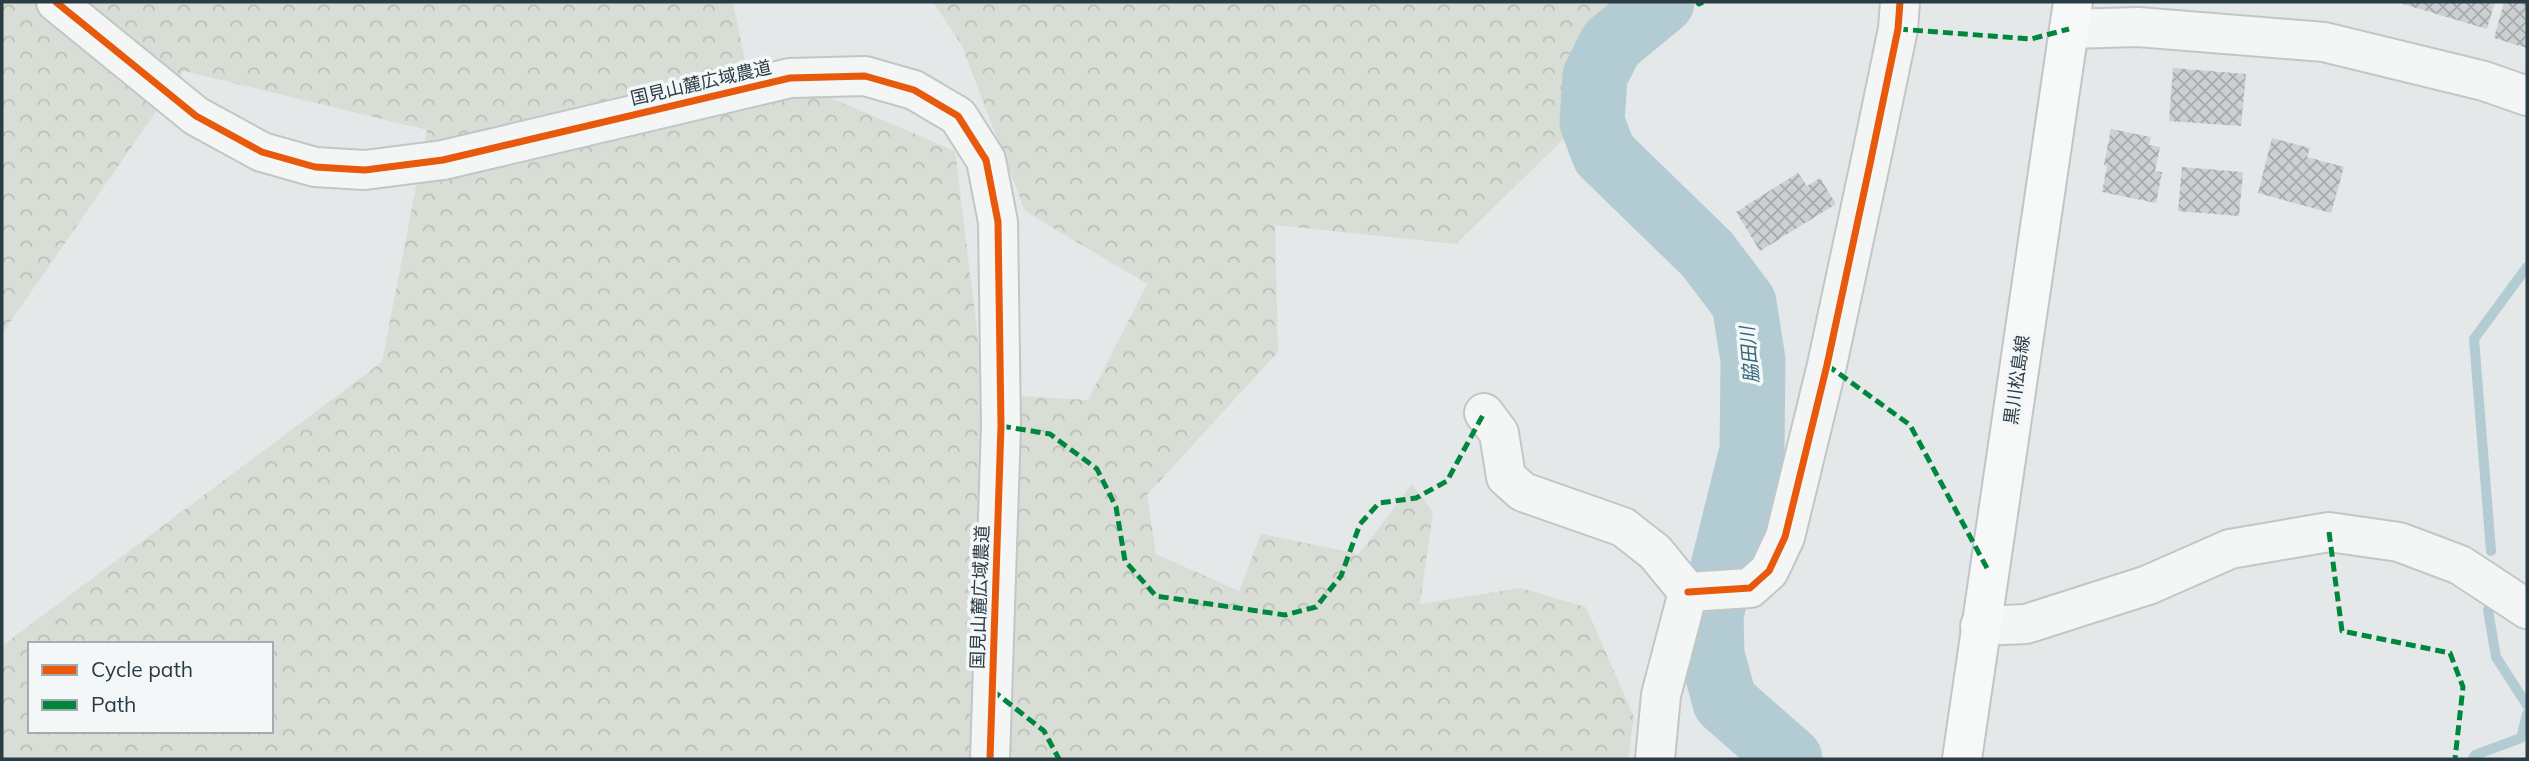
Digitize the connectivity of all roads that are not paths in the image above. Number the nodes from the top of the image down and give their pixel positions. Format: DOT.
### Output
graph roads {
  1 [pos="56,2"];
  2 [pos="1900,2"];
  3 [pos="2071,15"];
  4 [pos="2527,96"];
  5 [pos="1484,413"];
  6 [pos="1688,592"];
  7 [pos="2527,608"];
  8 [pos="1980,626"];
  9 [pos="990,759"];
  10 [pos="1655,759"];
  11 [pos="1962,759"];
  1 -- 9 [label="street, 国見山麓広域農道"];
  2 -- 6 [label="street"];
  3 -- 4 [label="street"];
  3 -- 8 [label="main road, 黒川松島線"];
  5 -- 6 [label="street"];
  6 -- 10 [label="street"];
  7 -- 8 [label="street"];
  8 -- 11 [label="main road, 黒川松島線"];
}
